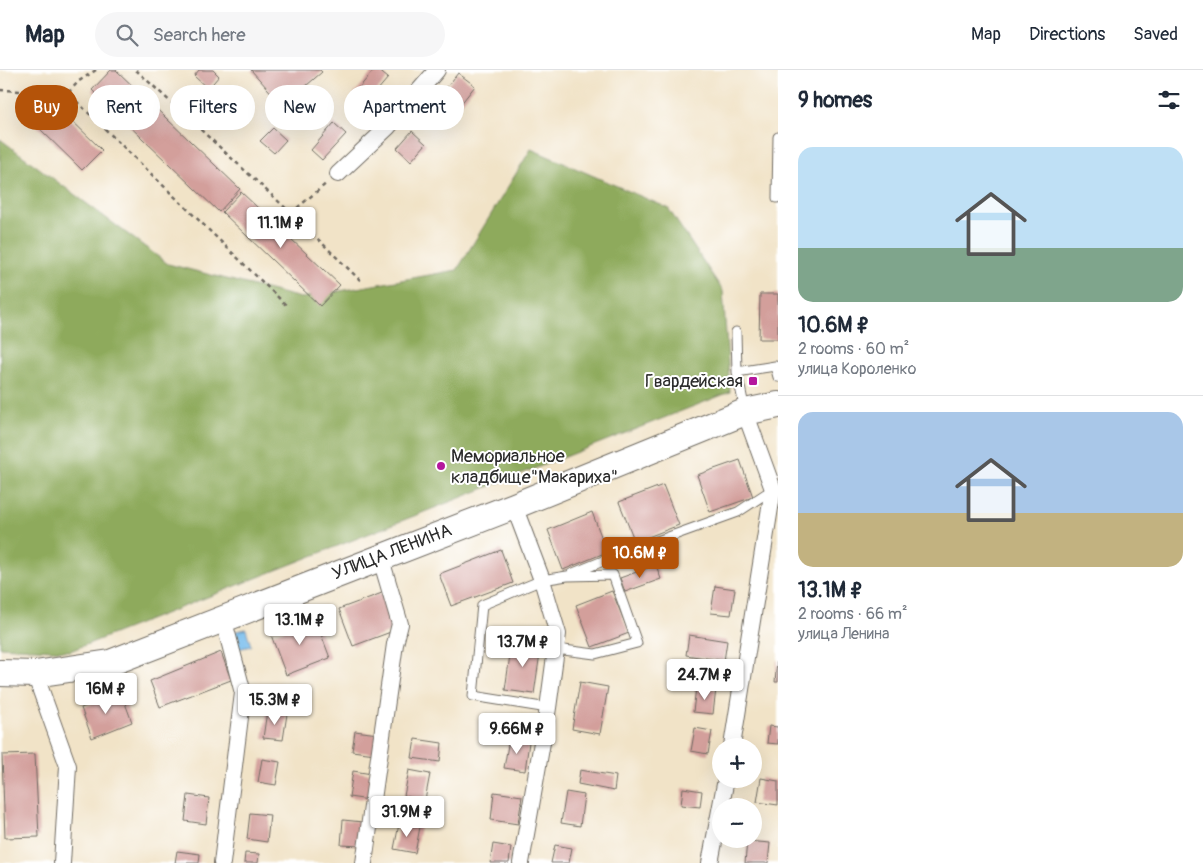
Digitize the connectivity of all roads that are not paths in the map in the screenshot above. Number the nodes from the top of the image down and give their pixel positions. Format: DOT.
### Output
graph roads {
  1 [pos="437,70"];
  2 [pos="778,137"];
  3 [pos="338,174"];
  4 [pos="777,198"];
  5 [pos="736,332"];
  6 [pos="737,372"];
  7 [pos="778,377"];
  8 [pos="778,404"];
  9 [pos="745,412"];
  10 [pos="773,489"];
  11 [pos="514,506"];
  12 [pos="380,556"];
  13 [pos="567,576"];
  14 [pos="542,580"];
  15 [pos="223,618"];
  16 [pos="556,649"];
  17 [pos="0,673"];
  18 [pos="35,674"];
  19 [pos="548,708"];
  20 [pos="733,738"];
  21 [pos="724,788"];
  22 [pos="62,863"];
  23 [pos="222,863"];
  24 [pos="364,863"];
  25 [pos="521,863"];
  26 [pos="710,863"];
  1 -- 3 [label="street"];
  2 -- 4 [label="lane"];
  5 -- 6 [label="lane"];
  6 -- 7 [label="lane"];
  6 -- 9 [label="lane"];
  8 -- 9 [label="main road, УЛИЦА ЛЕНИНА"];
  9 -- 10 [label="street"];
  9 -- 11 [label="main road, УЛИЦА ЛЕНИНА"];
  10 -- 13 [label="lane"];
  10 -- 20 [label="street"];
  11 -- 12 [label="main road, УЛИЦА ЛЕНИНА"];
  11 -- 14 [label="street"];
  12 -- 15 [label="main road, УЛИЦА ЛЕНИНА"];
  12 -- 24 [label="street"];
  13 -- 14 [label="lane"];
  13 -- 16 [label="lane"];
  14 -- 16 [label="street"];
  14 -- 19 [label="lane"];
  15 -- 18 [label="main road, УЛИЦА ЛЕНИНА"];
  15 -- 23 [label="street"];
  16 -- 19 [label="street"];
  17 -- 18 [label="main road, УЛИЦА ЛЕНИНА"];
  18 -- 22 [label="street"];
  19 -- 25 [label="street"];
  21 -- 26 [label="street"];
}
